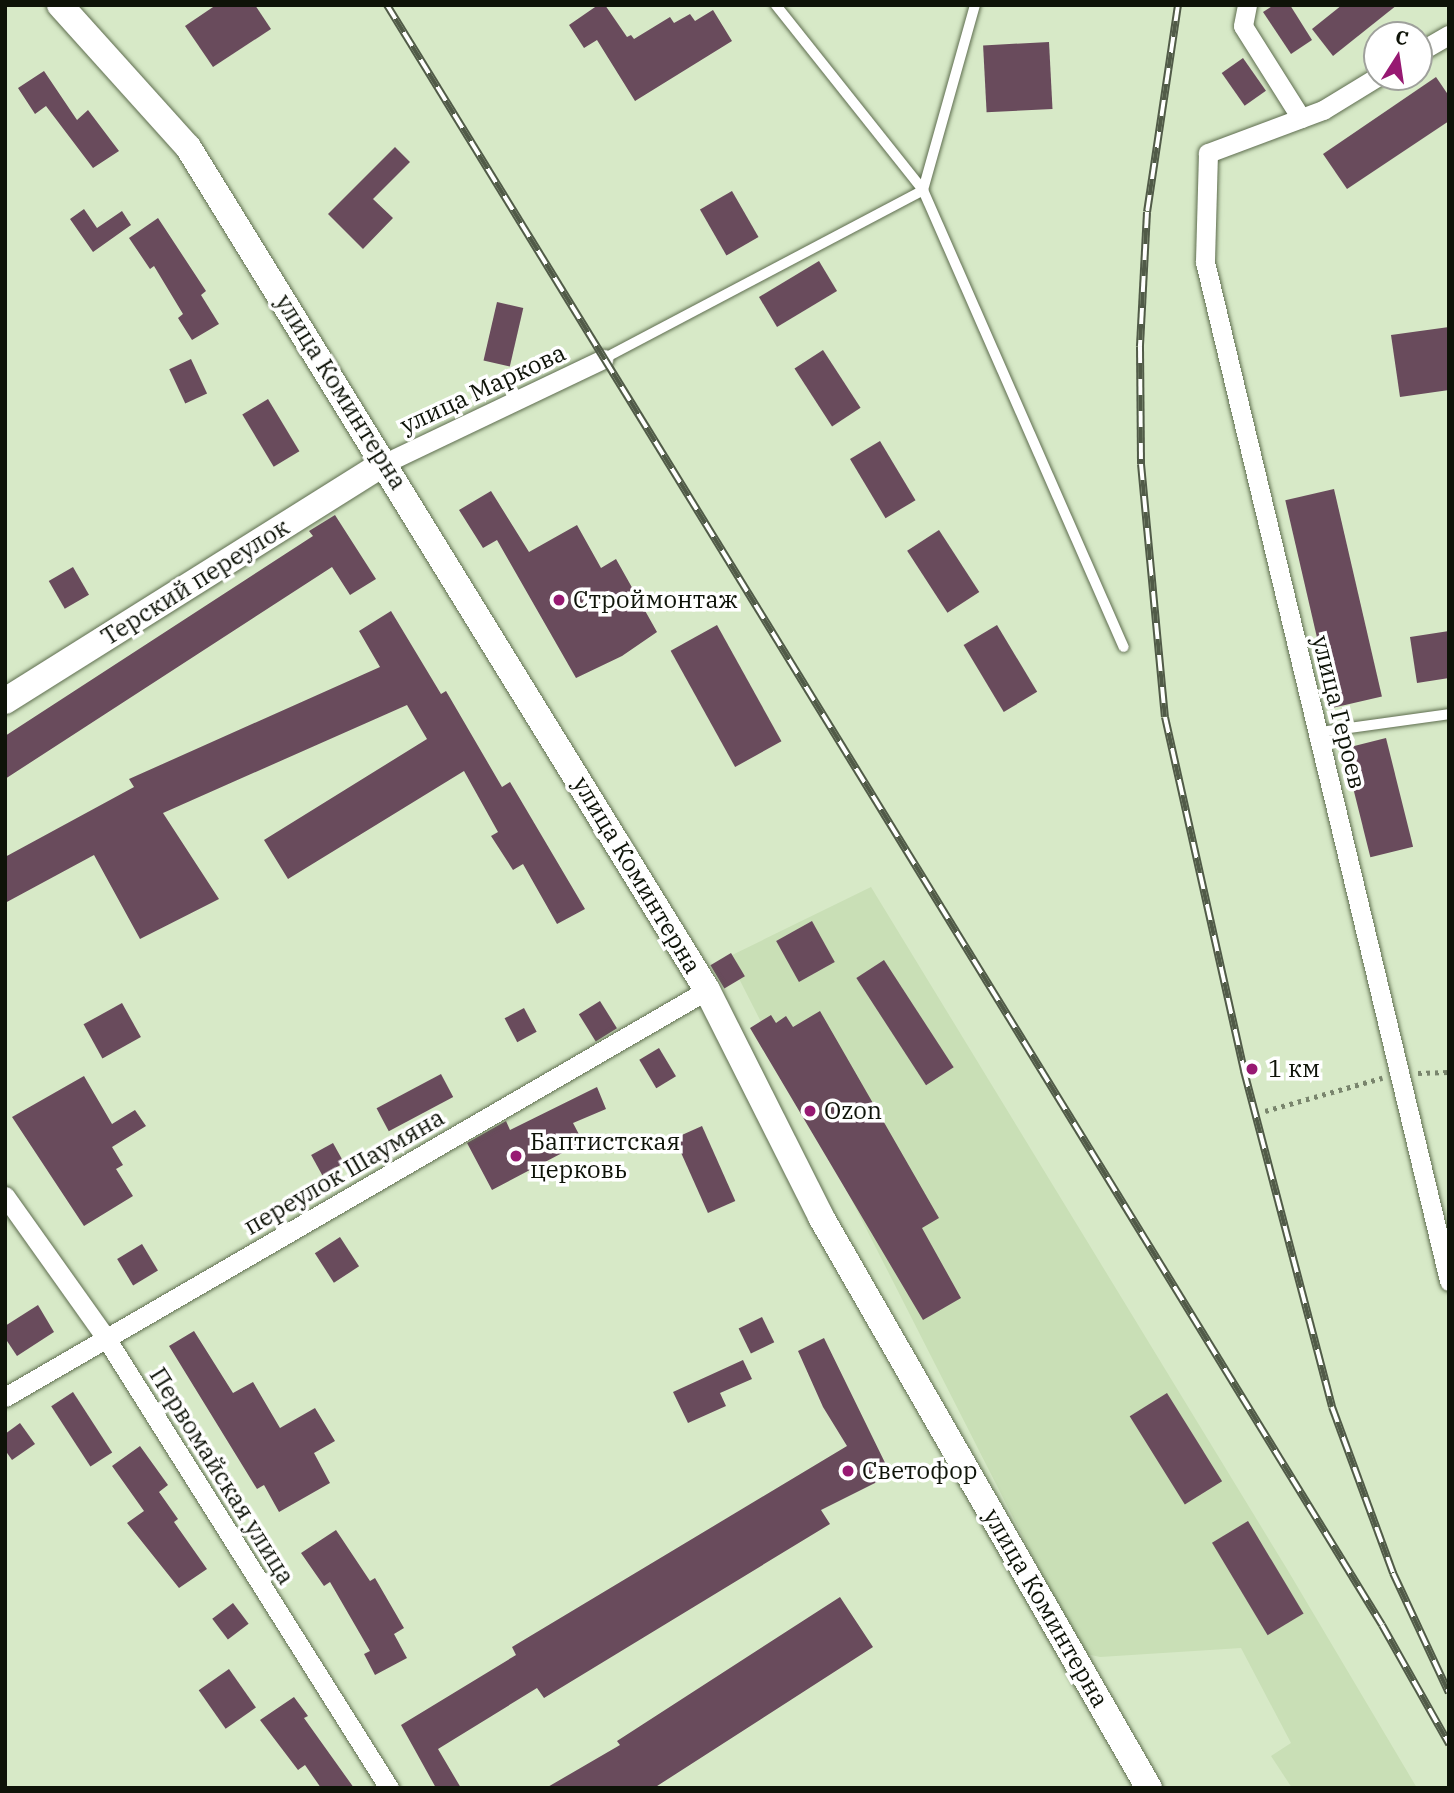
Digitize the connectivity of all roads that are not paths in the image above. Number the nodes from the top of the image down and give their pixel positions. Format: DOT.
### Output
graph roads {
  1 [pos="60,5"];
  2 [pos="776,5"];
  3 [pos="975,5"];
  4 [pos="1247,5"];
  5 [pos="1449,36"];
  6 [pos="1433,45"];
  7 [pos="1363,85"];
  8 [pos="1301,118"];
  9 [pos="923,190"];
  10 [pos="603,359"];
  11 [pos="385,463"];
  12 [pos="1124,647"];
  13 [pos="5,701"];
  14 [pos="1449,714"];
  15 [pos="1320,732"];
  16 [pos="707,990"];
  17 [pos="5,1196"];
  18 [pos="1449,1280"];
  19 [pos="106,1338"];
  20 [pos="5,1397"];
  21 [pos="389,1788"];
  22 [pos="1149,1788"];
  1 -- 11 [label="street, улица Коминтерна"];
  2 -- 9 [label="lane"];
  3 -- 9 [label="lane"];
  4 -- 8 [label="street"];
  5 -- 6 [label="street"];
  7 -- 8 [label="street"];
  8 -- 15 [label="street, улица Героев"];
  9 -- 10 [label="lane"];
  9 -- 12 [label="lane"];
  10 -- 11 [label="street, улица Маркова"];
  11 -- 13 [label="street, Терский переулок"];
  11 -- 16 [label="street, улица Коминтерна"];
  14 -- 15 [label="lane"];
  15 -- 18 [label="street, улица Героев"];
  16 -- 19 [label="street, переулок Шаумяна"];
  16 -- 22 [label="street, улица Коминтерна"];
  17 -- 19 [label="street, Первомайская улица"];
  19 -- 20 [label="street, переулок Шаумяна"];
  19 -- 21 [label="street, Первомайская улица"];
}
